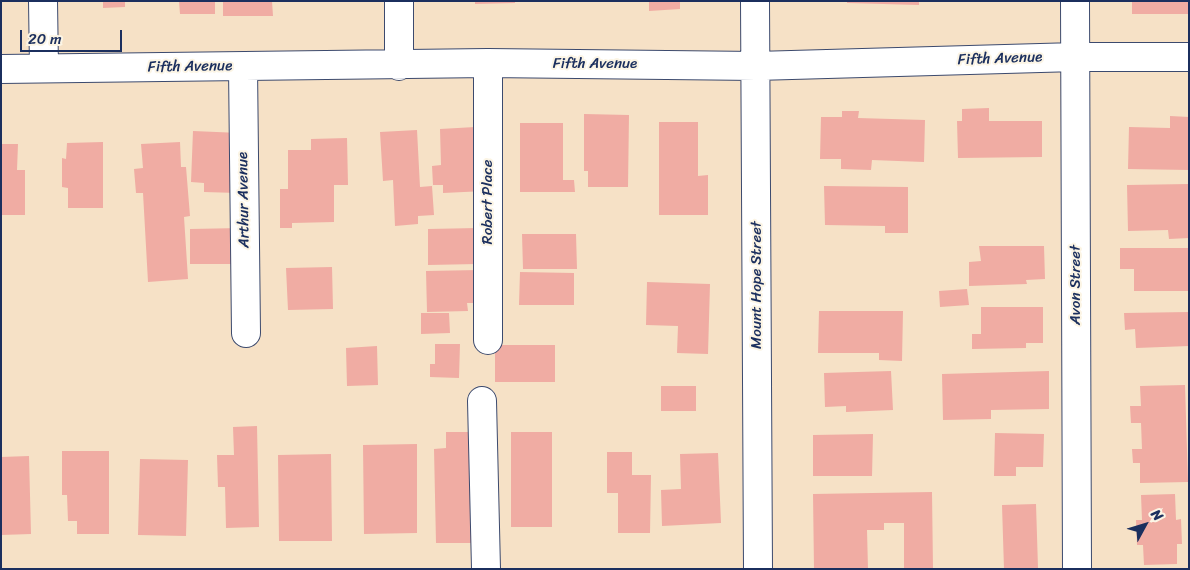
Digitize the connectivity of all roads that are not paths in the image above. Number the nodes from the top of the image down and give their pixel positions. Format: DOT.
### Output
graph roads {
  1 [pos="43,1"];
  2 [pos="399,1"];
  3 [pos="755,1"];
  4 [pos="1075,1"];
  5 [pos="1076,57"];
  6 [pos="1189,57"];
  7 [pos="488,63"];
  8 [pos="400,66"];
  9 [pos="756,66"];
  10 [pos="243,67"];
  11 [pos="44,68"];
  12 [pos="1,69"];
  13 [pos="246,333"];
  14 [pos="488,340"];
  15 [pos="482,401"];
  16 [pos="486,569"];
  17 [pos="758,569"];
  18 [pos="1077,569"];
  1 -- 11 [label="street"];
  2 -- 8 [label="street"];
  3 -- 9 [label="street, Mount Hope Street"];
  4 -- 5 [label="street, Avon Street"];
  5 -- 6 [label="street, Fifth Avenue"];
  5 -- 9 [label="street, Fifth Avenue"];
  5 -- 18 [label="street, Avon Street"];
  7 -- 8 [label="street, Fifth Avenue"];
  7 -- 9 [label="street, Fifth Avenue"];
  7 -- 14 [label="street, Robert Place"];
  8 -- 10 [label="street, Fifth Avenue"];
  9 -- 17 [label="street, Mount Hope Street"];
  10 -- 11 [label="street, Fifth Avenue"];
  10 -- 13 [label="street, Arthur Avenue"];
  11 -- 12 [label="street, Fifth Avenue"];
  15 -- 16 [label="street"];
}
